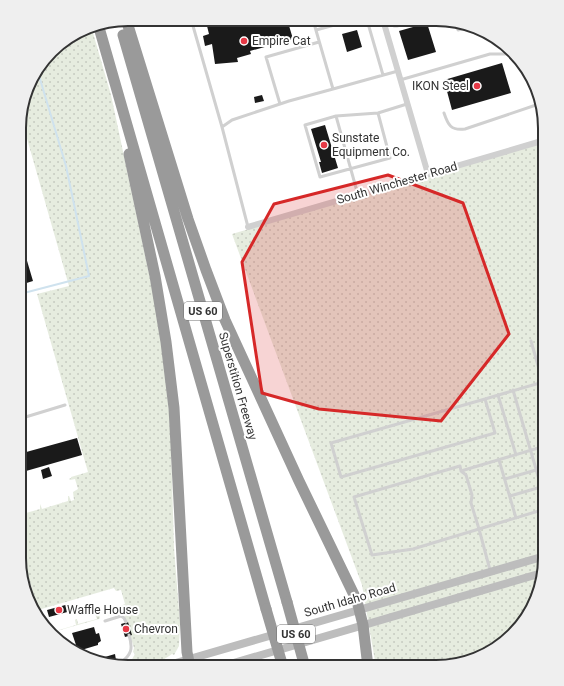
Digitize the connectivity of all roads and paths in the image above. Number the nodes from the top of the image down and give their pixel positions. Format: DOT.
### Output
graph roads {
  1 [pos="121,26"];
  2 [pos="128,26"];
  3 [pos="193,26"];
  4 [pos="315,26"];
  5 [pos="331,26"];
  6 [pos="369,26"];
  7 [pos="386,26"];
  8 [pos="100,30"];
  9 [pos="316,30"];
  10 [pos="319,42"];
  11 [pos="506,54"];
  12 [pos="398,71"];
  13 [pos="383,75"];
  14 [pos="114,79"];
  15 [pos="400,80"];
  16 [pos="333,89"];
  17 [pos="280,104"];
  18 [pos="407,104"];
  19 [pos="535,105"];
  20 [pos="378,113"];
  21 [pos="444,113"];
  22 [pos="336,116"];
  23 [pos="222,128"];
  24 [pos="538,142"];
  25 [pos="351,169"];
  26 [pos="428,174"];
  27 [pos="358,195"];
  28 [pos="248,226"];
  29 [pos="531,341"];
  30 [pos="538,365"];
  31 [pos="538,383"];
  32 [pos="513,390"];
  33 [pos="498,395"];
  34 [pos="485,399"];
  35 [pos="65,405"];
  36 [pos="26,417"];
  37 [pos="538,448"];
  38 [pos="530,450"];
  39 [pos="516,455"];
  40 [pos="499,460"];
  41 [pos="536,470"];
  42 [pos="461,471"];
  43 [pos="538,477"];
  44 [pos="505,479"];
  45 [pos="538,488"];
  46 [pos="510,496"];
  47 [pos="538,511"];
  48 [pos="516,518"];
  49 [pos="478,529"];
  50 [pos="538,558"];
  51 [pos="491,572"];
  52 [pos="536,575"];
  53 [pos="359,610"];
  54 [pos="105,621"];
  55 [pos="126,622"];
  56 [pos="363,625"];
  57 [pos="129,635"];
  58 [pos="125,660"];
  59 [pos="189,660"];
  60 [pos="199,660"];
  61 [pos="244,660"];
  62 [pos="281,660"];
  63 [pos="303,660"];
  64 [pos="367,660"];
  1 -- 63 [label="highway, Superstition Freeway / US 60, bridge"];
  2 -- 53 [label="highway"];
  3 -- 23 [label="lane"];
  4 -- 9 [label="lane"];
  5 -- 9 [label="lane"];
  6 -- 13 [label="lane"];
  7 -- 12 [label="street"];
  8 -- 14 [label="highway, US 60"];
  9 -- 10 [label="lane"];
  10 -- 16 [label="lane"];
  10 -- 17 [label="lane"];
  11 -- 15 [label="lane"];
  12 -- 13 [label="lane"];
  12 -- 15 [label="street"];
  13 -- 16 [label="lane"];
  14 -- 59 [label="highway"];
  14 -- 62 [label="highway, US 60, bridge"];
  15 -- 18 [label="street"];
  16 -- 17 [label="lane"];
  17 -- 23 [label="lane"];
  18 -- 20 [label="lane"];
  18 -- 26 [label="street"];
  19 -- 21 [label="lane"];
  20 -- 22 [label="lane"];
  20 -- 25 [label="lane"];
  22 -- 25 [label="lane"];
  22 -- 25 [label="lane"];
  23 -- 28 [label="lane"];
  24 -- 26 [label="street, South Winchester Road"];
  25 -- 27 [label="lane"];
  26 -- 27 [label="street, South Winchester Road"];
  27 -- 28 [label="street, South Winchester Road"];
  29 -- 30 [label="lane"];
  31 -- 32 [label="lane"];
  32 -- 33 [label="lane"];
  32 -- 38 [label="lane"];
  33 -- 34 [label="lane"];
  33 -- 39 [label="lane"];
  34 -- 34 [label="lane"];
  35 -- 36 [label="lane"];
  37 -- 38 [label="lane"];
  38 -- 39 [label="lane"];
  38 -- 41 [label="lane"];
  39 -- 40 [label="lane"];
  40 -- 42 [label="lane"];
  40 -- 44 [label="lane"];
  41 -- 43 [label="lane"];
  41 -- 44 [label="lane"];
  42 -- 49 [label="lane"];
  42 -- 49 [label="lane"];
  44 -- 46 [label="lane"];
  45 -- 46 [label="lane"];
  46 -- 48 [label="lane"];
  47 -- 48 [label="lane"];
  48 -- 49 [label="lane"];
  49 -- 51 [label="lane"];
  50 -- 51 [label="main road, South Idaho Road"];
  51 -- 53 [label="main road, South Idaho Road"];
  52 -- 56 [label="main road"];
  53 -- 56 [label="highway"];
  53 -- 60 [label="main road, South Idaho Road"];
  54 -- 55 [label="lane"];
  56 -- 61 [label="main road"];
  56 -- 64 [label="highway"];
  57 -- 58 [label="lane"];
}
